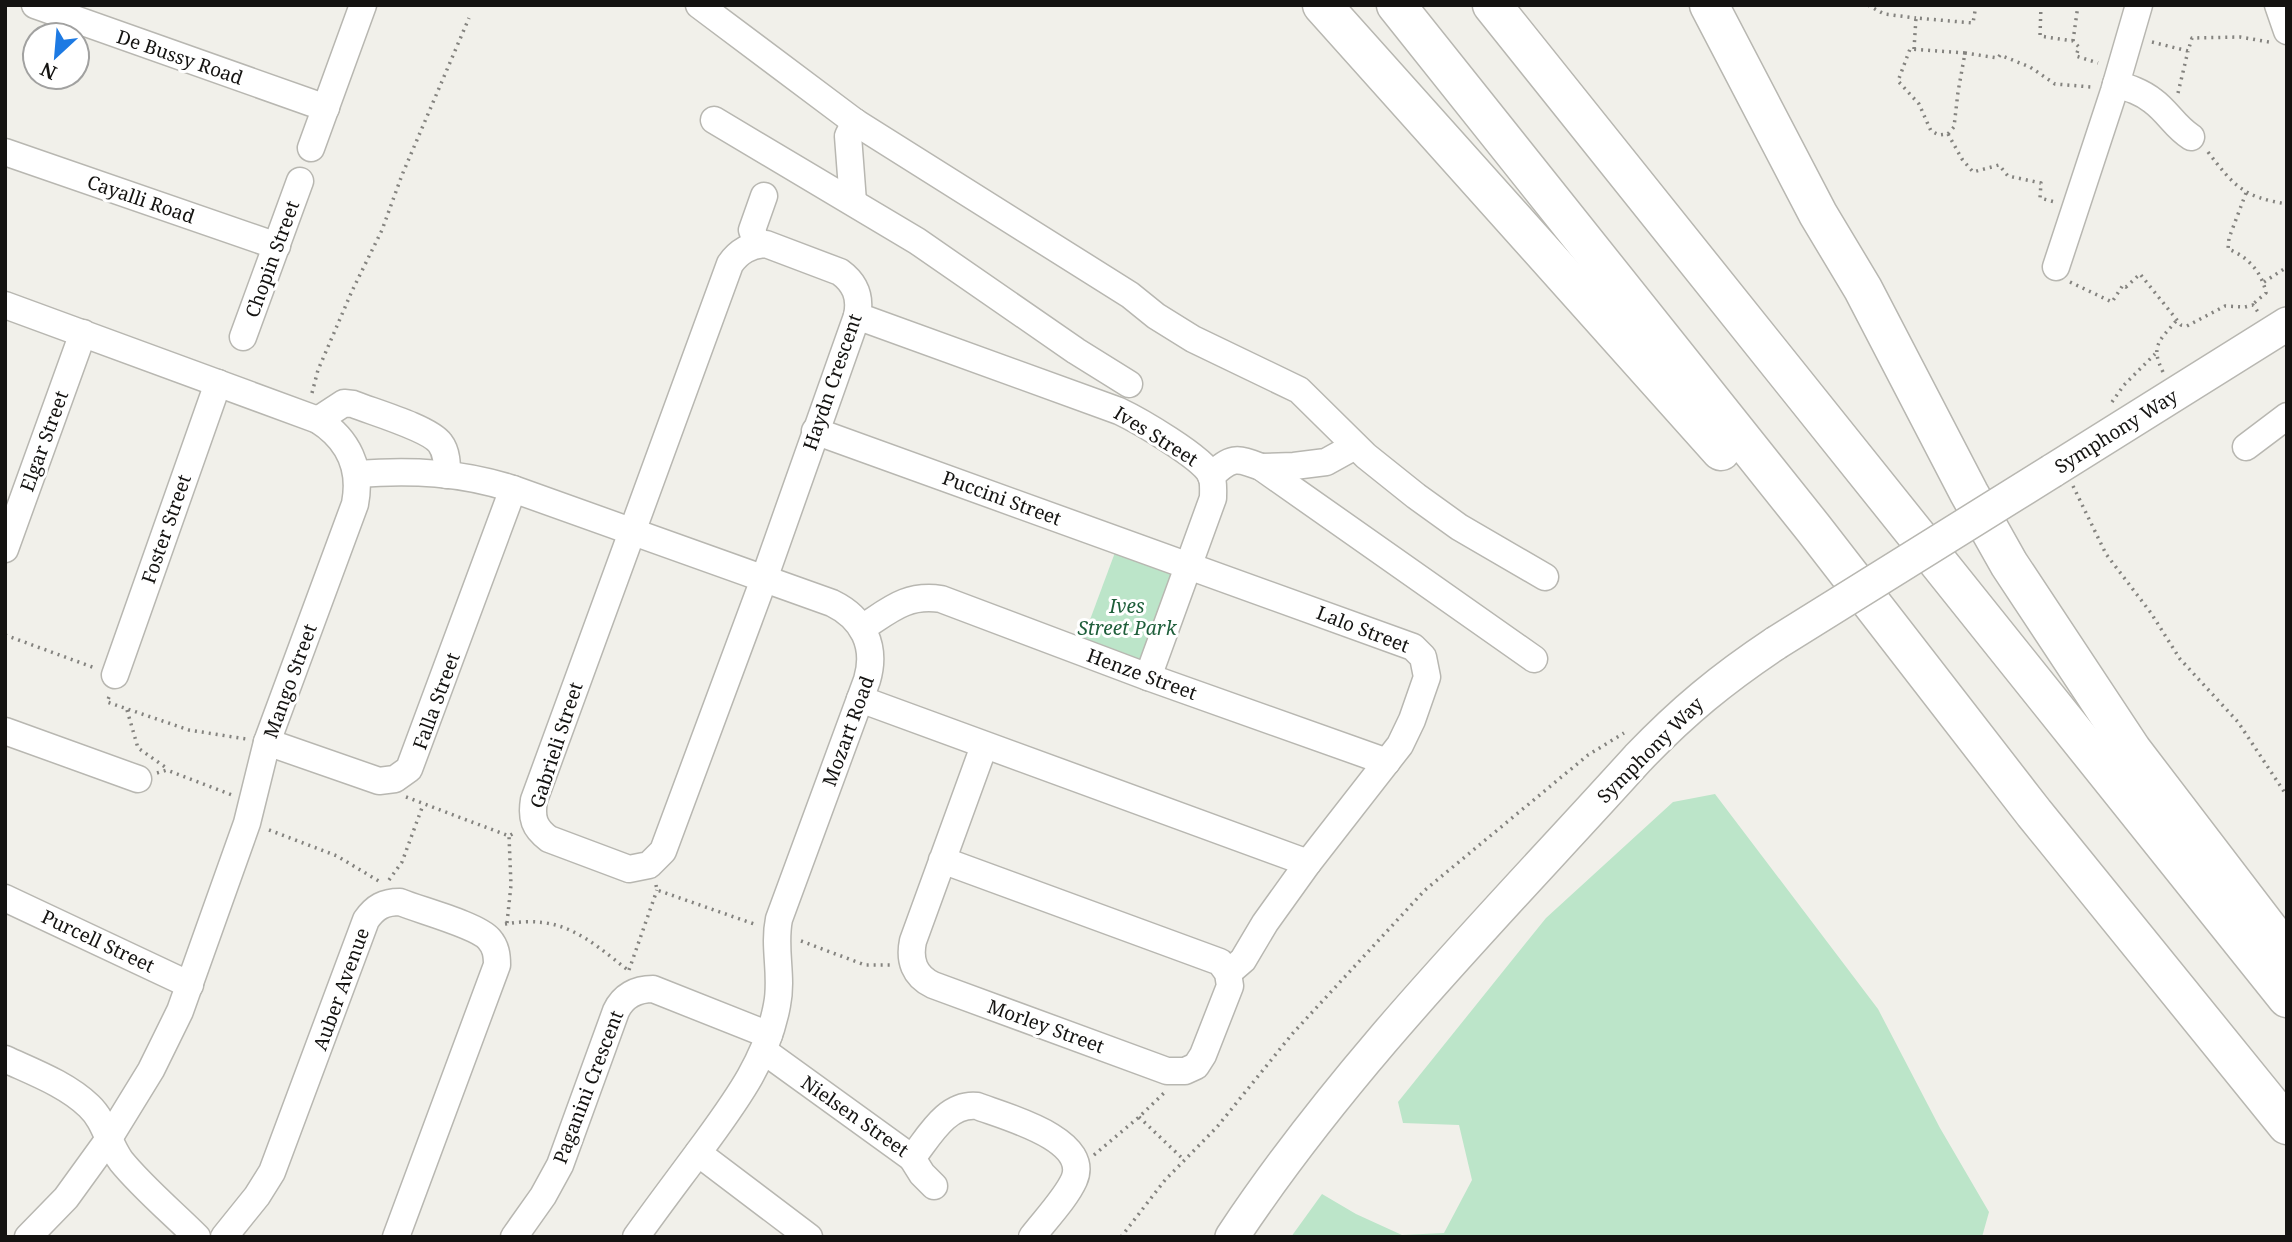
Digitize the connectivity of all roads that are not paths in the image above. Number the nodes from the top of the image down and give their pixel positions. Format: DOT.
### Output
graph roads {
  1 [pos="34,5"];
  2 [pos="362,5"];
  3 [pos="699,5"];
  4 [pos="1322,5"];
  5 [pos="1396,5"];
  6 [pos="1492,5"];
  7 [pos="1709,5"];
  8 [pos="1735,5"];
  9 [pos="2139,5"];
  10 [pos="2278,5"];
  11 [pos="2281,37"];
  12 [pos="2117,81"];
  13 [pos="326,108"];
  14 [pos="714,120"];
  15 [pos="855,122"];
  16 [pos="2191,137"];
  17 [pos="312,148"];
  18 [pos="5,152"];
  19 [pos="300,181"];
  20 [pos="764,196"];
  21 [pos="853,201"];
  22 [pos="757,244"];
  23 [pos="277,246"];
  24 [pos="2056,267"];
  25 [pos="1863,289"];
  26 [pos="5,305"];
  27 [pos="857,316"];
  28 [pos="2274,321"];
  29 [pos="83,333"];
  30 [pos="243,337"];
  31 [pos="1076,351"];
  32 [pos="218,383"];
  33 [pos="1129,384"];
  34 [pos="1062,390"];
  35 [pos="2287,415"];
  36 [pos="312,418"];
  37 [pos="815,431"];
  38 [pos="1355,446"];
  39 [pos="2246,447"];
  40 [pos="1261,467"];
  41 [pos="356,474"];
  42 [pos="447,475"];
  43 [pos="1211,476"];
  44 [pos="513,489"];
  45 [pos="631,531"];
  46 [pos="5,549"];
  47 [pos="1188,566"];
  48 [pos="1545,577"];
  49 [pos="764,579"];
  50 [pos="862,628"];
  51 [pos="1534,659"];
  52 [pos="115,676"];
  53 [pos="1148,677"];
  54 [pos="860,699"];
  55 [pos="5,731"];
  56 [pos="267,742"];
  57 [pos="984,746"];
  58 [pos="1387,762"];
  59 [pos="138,779"];
  60 [pos="2034,813"];
  61 [pos="942,860"];
  62 [pos="1308,863"];
  63 [pos="5,898"];
  64 [pos="2287,953"];
  65 [pos="1228,973"];
  66 [pos="190,985"];
  67 [pos="2287,998"];
  68 [pos="766,1043"];
  69 [pos="5,1059"];
  70 [pos="2287,1125"];
  71 [pos="107,1140"];
  72 [pos="698,1153"];
  73 [pos="912,1158"];
  74 [pos="934,1186"];
  75 [pos="28,1237"];
  76 [pos="197,1237"];
  77 [pos="224,1237"];
  78 [pos="396,1237"];
  79 [pos="514,1237"];
  80 [pos="636,1237"];
  81 [pos="809,1237"];
  82 [pos="1032,1237"];
  83 [pos="1232,1237"];
  1 -- 13 [label="street, De Bussy Road"];
  2 -- 13 [label="street"];
  3 -- 15 [label="street"];
  4 -- 60 [label="highway"];
  5 -- 60 [label="highway"];
  6 -- 67 [label="highway"];
  7 -- 25 [label="highway"];
  8 -- 25 [label="highway"];
  9 -- 12 [label="street"];
  10 -- 11 [label="street"];
  12 -- 16 [label="street"];
  12 -- 24 [label="street"];
  13 -- 17 [label="street"];
  14 -- 21 [label="street"];
  15 -- 21 [label="street"];
  15 -- 38 [label="street"];
  18 -- 23 [label="street, Cayalli Road"];
  19 -- 23 [label="street, Chopin Street"];
  20 -- 22 [label="street"];
  21 -- 31 [label="street"];
  22 -- 27 [label="street, Haydn Crescent"];
  22 -- 45 [label="street"];
  23 -- 30 [label="street, Chopin Street"];
  25 -- 64 [label="highway"];
  26 -- 29 [label="street, Mango Street"];
  27 -- 34 [label="street, Ives Street"];
  27 -- 37 [label="street, Haydn Crescent"];
  28 -- 83 [label="main road, Symphony Way, bridge"];
  29 -- 32 [label="street, Mango Street"];
  29 -- 46 [label="street, Elgar Street"];
  31 -- 33 [label="street"];
  31 -- 34 [label="street"];
  32 -- 36 [label="street, Mango Street"];
  32 -- 52 [label="street, Foster Street"];
  34 -- 43 [label="street, Ives Street"];
  35 -- 39 [label="street"];
  36 -- 41 [label="street, Mango Street"];
  36 -- 42 [label="street"];
  37 -- 47 [label="street, Puccini Street"];
  37 -- 49 [label="street, Haydn Crescent"];
  38 -- 40 [label="street"];
  38 -- 48 [label="street"];
  40 -- 43 [label="street"];
  40 -- 51 [label="street"];
  41 -- 42 [label="street"];
  41 -- 56 [label="street, Mango Street"];
  42 -- 44 [label="street"];
  43 -- 47 [label="street, Ives Street"];
  44 -- 45 [label="street"];
  44 -- 56 [label="street, Falla Street"];
  45 -- 49 [label="street"];
  45 -- 49 [label="street, Gabrieli Street"];
  47 -- 53 [label="street, Ives Street"];
  47 -- 58 [label="street, Lalo Street"];
  49 -- 50 [label="street"];
  50 -- 53 [label="street, Henze Street"];
  50 -- 54 [label="street, Mozart Road"];
  53 -- 58 [label="street, Henze Street"];
  54 -- 57 [label="street"];
  54 -- 68 [label="street, Mozart Road"];
  55 -- 59 [label="street"];
  56 -- 66 [label="street, Mango Street"];
  57 -- 61 [label="street, Morley Street"];
  57 -- 62 [label="street"];
  58 -- 62 [label="street, Lalo Street"];
  60 -- 70 [label="highway"];
  61 -- 65 [label="street"];
  61 -- 65 [label="street, Morley Street"];
  62 -- 65 [label="street, Lalo Street"];
  63 -- 66 [label="street, Purcell Street"];
  66 -- 71 [label="street, Mango Street"];
  68 -- 72 [label="street, Mozart Road"];
  68 -- 73 [label="street, Nielsen Street"];
  68 -- 79 [label="street, Paganini Crescent"];
  69 -- 71 [label="street"];
  71 -- 75 [label="street, Mango Street"];
  71 -- 76 [label="street"];
  72 -- 80 [label="street, Mozart Road"];
  72 -- 81 [label="street"];
  73 -- 74 [label="street"];
  73 -- 82 [label="street, Nielsen Street"];
  77 -- 78 [label="street, Auber Avenue"];
}
